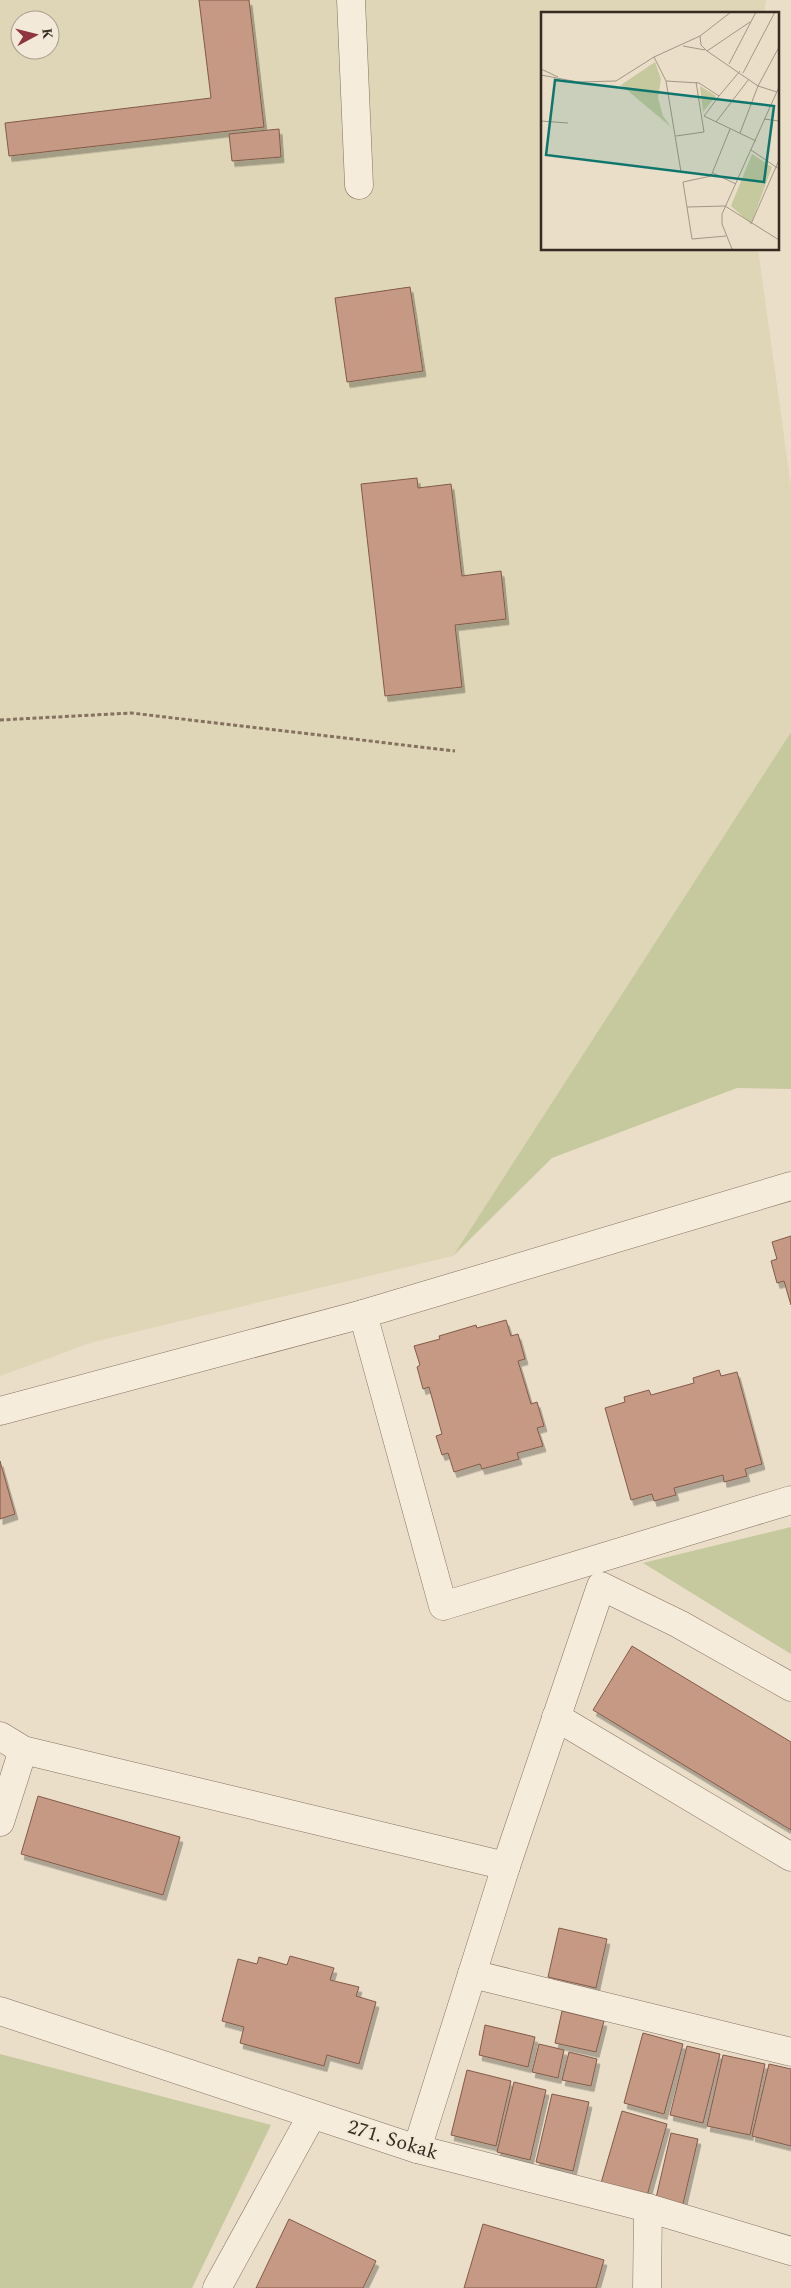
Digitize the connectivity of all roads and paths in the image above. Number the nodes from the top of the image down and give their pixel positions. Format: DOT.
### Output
graph roads {
  1 [pos="351,0"];
  2 [pos="359,185"];
  3 [pos="0,720"];
  4 [pos="455,751"];
  5 [pos="791,1186"];
  6 [pos="363,1314"];
  7 [pos="0,1411"];
  8 [pos="791,1500"];
  9 [pos="596,1560"];
  10 [pos="601,1586"];
  11 [pos="791,1687"];
  12 [pos="556,1717"];
  13 [pos="0,1736"];
  14 [pos="23,1750"];
  15 [pos="0,1822"];
  16 [pos="791,1857"];
  17 [pos="506,1866"];
  18 [pos="472,1974"];
  19 [pos="0,2011"];
  20 [pos="791,2052"];
  21 [pos="312,2115"];
  22 [pos="417,2149"];
  23 [pos="648,2208"];
  24 [pos="791,2251"];
  25 [pos="218,2288"];
  26 [pos="648,2288"];
  1 -- 2 [label="street"];
  3 -- 4 [label="path"];
  5 -- 6 [label="street"];
  6 -- 7 [label="street"];
  6 -- 9 [label="street"];
  8 -- 9 [label="street"];
  9 -- 10 [label="street"];
  10 -- 11 [label="street"];
  10 -- 12 [label="street"];
  12 -- 16 [label="street"];
  12 -- 17 [label="street"];
  13 -- 14 [label="street"];
  14 -- 15 [label="street"];
  14 -- 17 [label="street"];
  17 -- 18 [label="street"];
  18 -- 20 [label="street"];
  18 -- 22 [label="street"];
  19 -- 21 [label="street, 271. Sokak"];
  21 -- 22 [label="street, 271. Sokak"];
  21 -- 25 [label="street"];
  22 -- 23 [label="street, 271. Sokak"];
  23 -- 24 [label="street, 271. Sokak"];
  23 -- 26 [label="street"];
}
